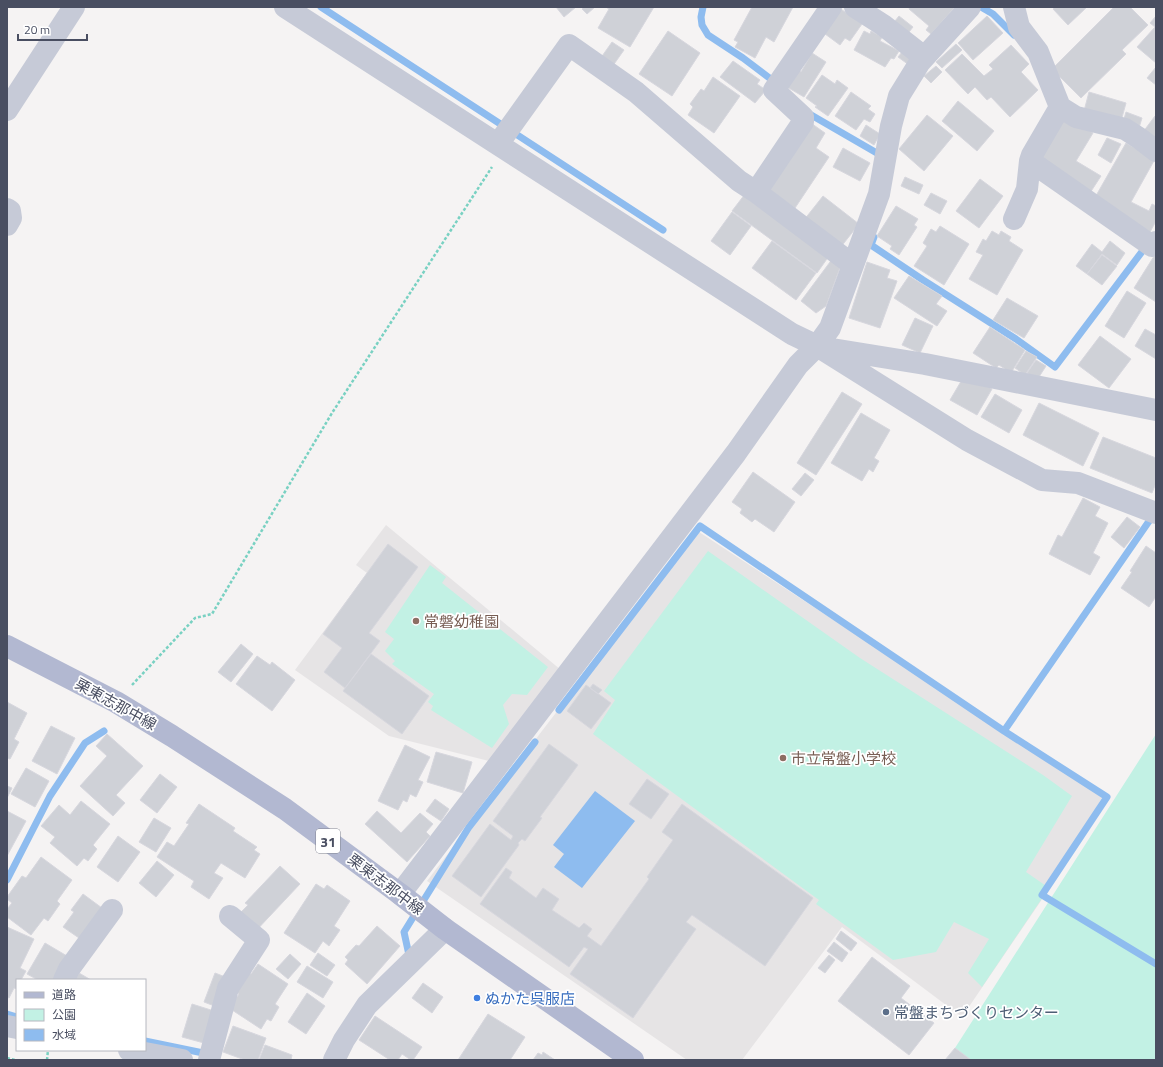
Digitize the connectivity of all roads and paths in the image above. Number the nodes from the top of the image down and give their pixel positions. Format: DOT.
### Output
graph roads {
  1 [pos="74,7"];
  2 [pos="286,7"];
  3 [pos="830,7"];
  4 [pos="855,7"];
  5 [pos="970,7"];
  6 [pos="1014,7"];
  7 [pos="924,57"];
  8 [pos="1060,107"];
  9 [pos="7,110"];
  10 [pos="504,138"];
  11 [pos="1156,151"];
  12 [pos="1030,161"];
  13 [pos="748,187"];
  14 [pos="7,209"];
  15 [pos="1014,220"];
  16 [pos="7,225"];
  17 [pos="1156,242"];
  18 [pos="853,265"];
  19 [pos="817,346"];
  20 [pos="1156,410"];
  21 [pos="1155,510"];
  22 [pos="7,646"];
  23 [pos="116,702"];
  24 [pos="400,894"];
  25 [pos="112,910"];
  26 [pos="230,916"];
  27 [pos="445,929"];
  28 [pos="64,979"];
  29 [pos="134,1051"];
  30 [pos="7,1058"];
  31 [pos="15,1060"];
  32 [pos="182,1060"];
  33 [pos="209,1060"];
  34 [pos="334,1060"];
  35 [pos="633,1060"];
  1 -- 9 [label="street"];
  2 -- 10 [label="street"];
  3 -- 13 [label="street"];
  4 -- 7 [label="street"];
  5 -- 7 [label="street"];
  6 -- 8 [label="street"];
  7 -- 18 [label="street"];
  8 -- 11 [label="street"];
  8 -- 12 [label="street"];
  10 -- 13 [label="street"];
  10 -- 19 [label="street"];
  10 -- 23 [label="path"];
  12 -- 15 [label="street"];
  12 -- 17 [label="street"];
  13 -- 18 [label="street"];
  14 -- 16 [label="street"];
  18 -- 19 [label="street"];
  19 -- 20 [label="street"];
  19 -- 21 [label="street"];
  19 -- 24 [label="street"];
  22 -- 23 [label="main road, 栗東志那中線 / 31"];
  23 -- 24 [label="main road, 栗東志那中線 / 31"];
  24 -- 27 [label="main road, 栗東志那中線 / 31"];
  25 -- 28 [label="street"];
  26 -- 33 [label="street"];
  27 -- 34 [label="street"];
  27 -- 35 [label="main road, 栗東志那中線 / 31"];
  29 -- 32 [label="street"];
  30 -- 31 [label="path"];
}
